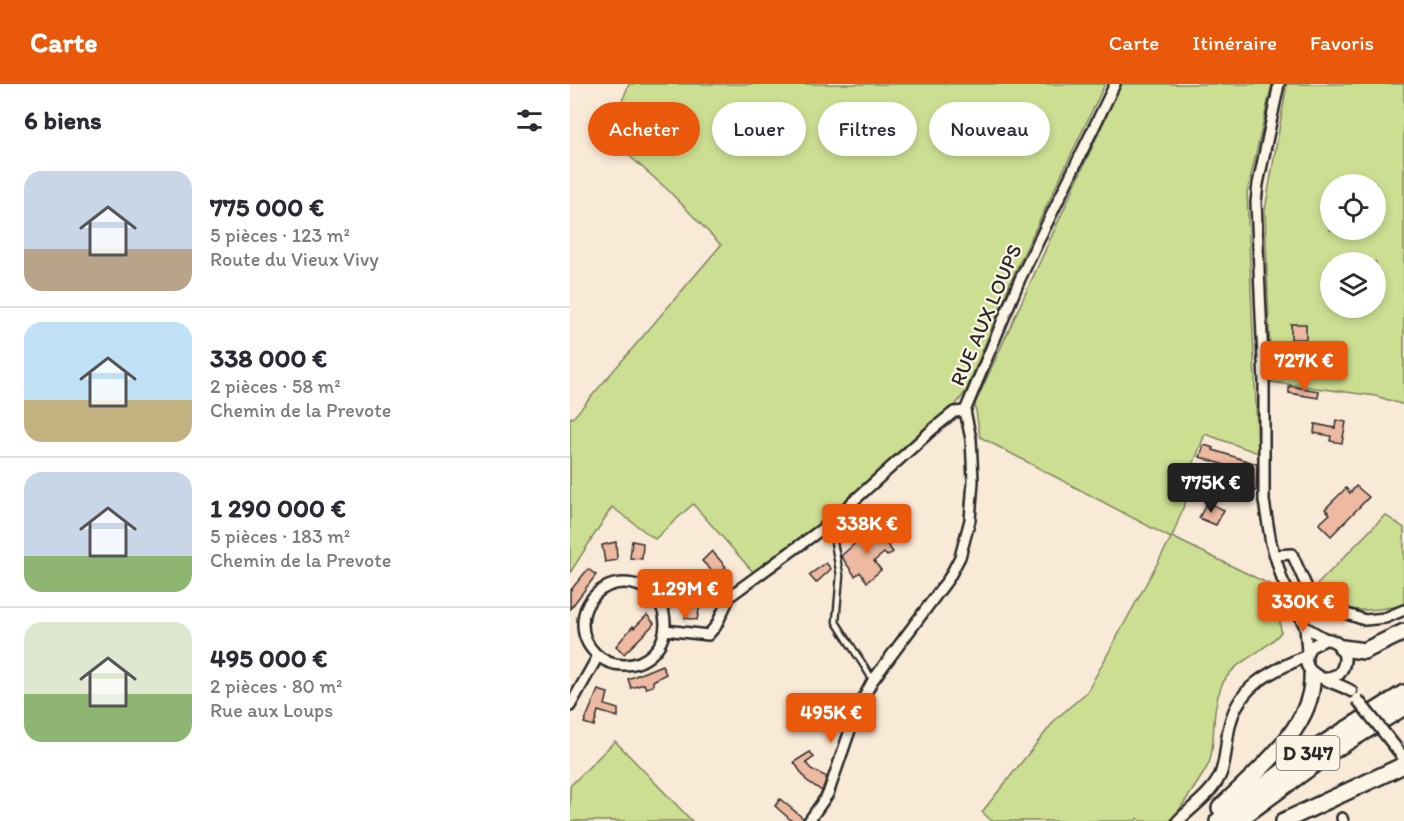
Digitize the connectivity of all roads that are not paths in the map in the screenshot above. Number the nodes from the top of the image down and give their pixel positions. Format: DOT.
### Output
graph roads {
  1 [pos="1115,84"];
  2 [pos="1280,84"];
  3 [pos="965,411"];
  4 [pos="826,526"];
  5 [pos="1275,555"];
  6 [pos="1404,609"];
  7 [pos="1305,627"];
  8 [pos="665,630"];
  9 [pos="1404,633"];
  10 [pos="1326,639"];
  11 [pos="1342,648"];
  12 [pos="1306,654"];
  13 [pos="598,656"];
  14 [pos="1285,666"];
  15 [pos="1344,668"];
  16 [pos="1315,674"];
  17 [pos="873,680"];
  18 [pos="1404,693"];
  19 [pos="1354,695"];
  20 [pos="570,706"];
  21 [pos="1404,708"];
  22 [pos="1404,758"];
  23 [pos="1404,765"];
  24 [pos="809,821"];
  25 [pos="1178,821"];
  26 [pos="1207,821"];
  27 [pos="1218,821"];
  28 [pos="1237,821"];
  29 [pos="1284,821"];
  1 -- 3 [label="street, RUE AUX LOUPS"];
  2 -- 5 [label="street"];
  3 -- 4 [label="street"];
  3 -- 17 [label="street, RUE AUX LOUPS"];
  4 -- 8 [label="street"];
  4 -- 17 [label="lane"];
  5 -- 6 [label="street"];
  5 -- 7 [label="street"];
  7 -- 10 [label="street"];
  7 -- 12 [label="street"];
  8 -- 13 [label="street"];
  8 -- 13 [label="street"];
  9 -- 11 [label="highway"];
  10 -- 11 [label="street"];
  10 -- 12 [label="street"];
  11 -- 15 [label="street"];
  12 -- 14 [label="street"];
  12 -- 16 [label="street"];
  13 -- 20 [label="street"];
  14 -- 16 [label="street"];
  14 -- 25 [label="street"];
  15 -- 16 [label="street"];
  15 -- 19 [label="street"];
  16 -- 19 [label="street"];
  16 -- 26 [label="highway"];
  17 -- 24 [label="street, RUE AUX LOUPS"];
  18 -- 27 [label="highway, D 347"];
  19 -- 22 [label="street, bridge"];
  21 -- 28 [label="highway, D 347"];
  23 -- 29 [label="highway"];
}
